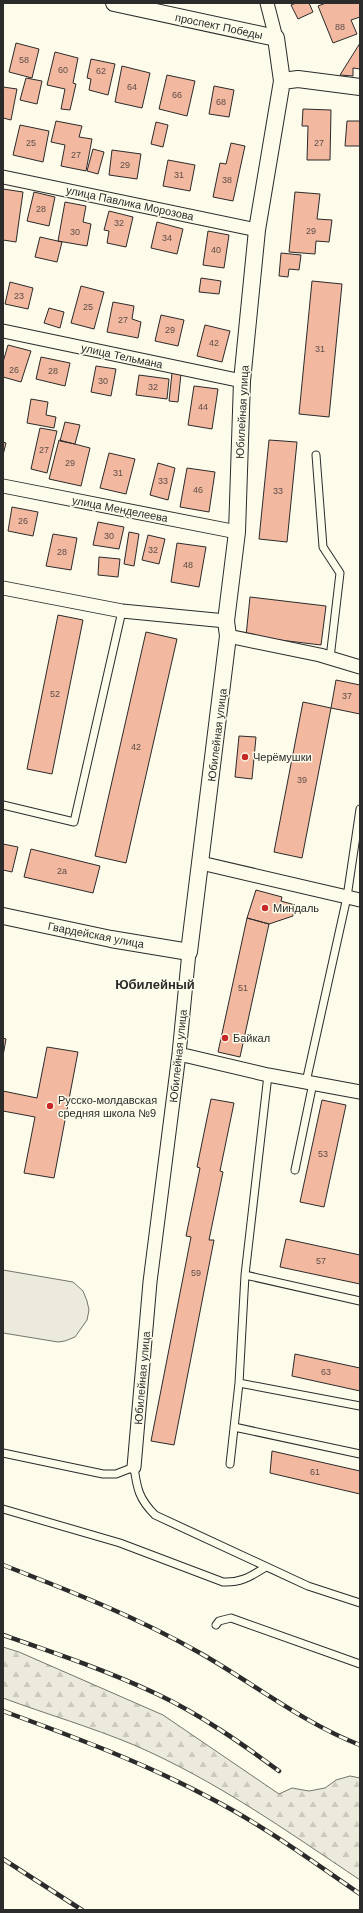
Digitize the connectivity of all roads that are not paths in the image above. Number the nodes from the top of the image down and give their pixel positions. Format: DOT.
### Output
graph roads {
  1 [pos="114,3"];
  2 [pos="268,3"];
  3 [pos="276,38"];
  4 [pos="282,81"];
  5 [pos="360,87"];
  6 [pos="3,177"];
  7 [pos="257,230"];
  8 [pos="3,332"];
  9 [pos="242,381"];
  10 [pos="316,455"];
  11 [pos="3,486"];
  12 [pos="237,532"];
  13 [pos="3,588"];
  14 [pos="122,611"];
  15 [pos="227,628"];
  16 [pos="330,658"];
  17 [pos="360,667"];
  18 [pos="3,805"];
  19 [pos="360,809"];
  20 [pos="201,863"];
  21 [pos="347,897"];
  22 [pos="360,900"];
  23 [pos="3,916"];
  24 [pos="189,952"];
  25 [pos="179,1054"];
  26 [pos="268,1075"];
  27 [pos="309,1083"];
  28 [pos="360,1092"];
  29 [pos="295,1170"];
  30 [pos="244,1275"];
  31 [pos="360,1301"];
  32 [pos="239,1383"];
  33 [pos="360,1406"];
  34 [pos="234,1427"];
  35 [pos="3,1453"];
  36 [pos="360,1454"];
  37 [pos="230,1464"];
  38 [pos="134,1468"];
  39 [pos="3,1509"];
  40 [pos="266,1567"];
  41 [pos="360,1603"];
  42 [pos="216,1625"];
  43 [pos="360,1664"];
  1 -- 3 [label="street, проспект Победы"];
  2 -- 3 [label="street, Юбилейная улица"];
  3 -- 4 [label="street, Юбилейная улица"];
  4 -- 5 [label="street"];
  4 -- 7 [label="street, Юбилейная улица"];
  6 -- 7 [label="street, улица Павлика Морозова"];
  7 -- 9 [label="street, Юбилейная улица"];
  8 -- 9 [label="street, улица Тельмана"];
  9 -- 12 [label="street, Юбилейная улица"];
  10 -- 16 [label="lane"];
  11 -- 12 [label="street, улица Менделеева"];
  12 -- 15 [label="street, Юбилейная улица"];
  13 -- 14 [label="street"];
  14 -- 15 [label="street"];
  14 -- 18 [label="lane"];
  15 -- 16 [label="street"];
  15 -- 20 [label="street, Юбилейная улица"];
  16 -- 17 [label="street"];
  19 -- 21 [label="lane"];
  20 -- 21 [label="street"];
  20 -- 24 [label="street, Юбилейная улица"];
  21 -- 22 [label="street"];
  21 -- 27 [label="lane"];
  23 -- 24 [label="street, Гвардейская улица"];
  24 -- 25 [label="street, Юбилейная улица"];
  25 -- 26 [label="street"];
  25 -- 38 [label="street, Юбилейная улица"];
  26 -- 27 [label="street"];
  26 -- 30 [label="lane"];
  27 -- 28 [label="street"];
  27 -- 29 [label="lane"];
  30 -- 31 [label="lane"];
  30 -- 32 [label="lane"];
  32 -- 33 [label="lane"];
  32 -- 34 [label="lane"];
  34 -- 36 [label="lane"];
  34 -- 37 [label="lane"];
  35 -- 38 [label="lane"];
  38 -- 40 [label="lane"];
  39 -- 40 [label="lane"];
  40 -- 41 [label="lane"];
  42 -- 43 [label="lane"];
}
